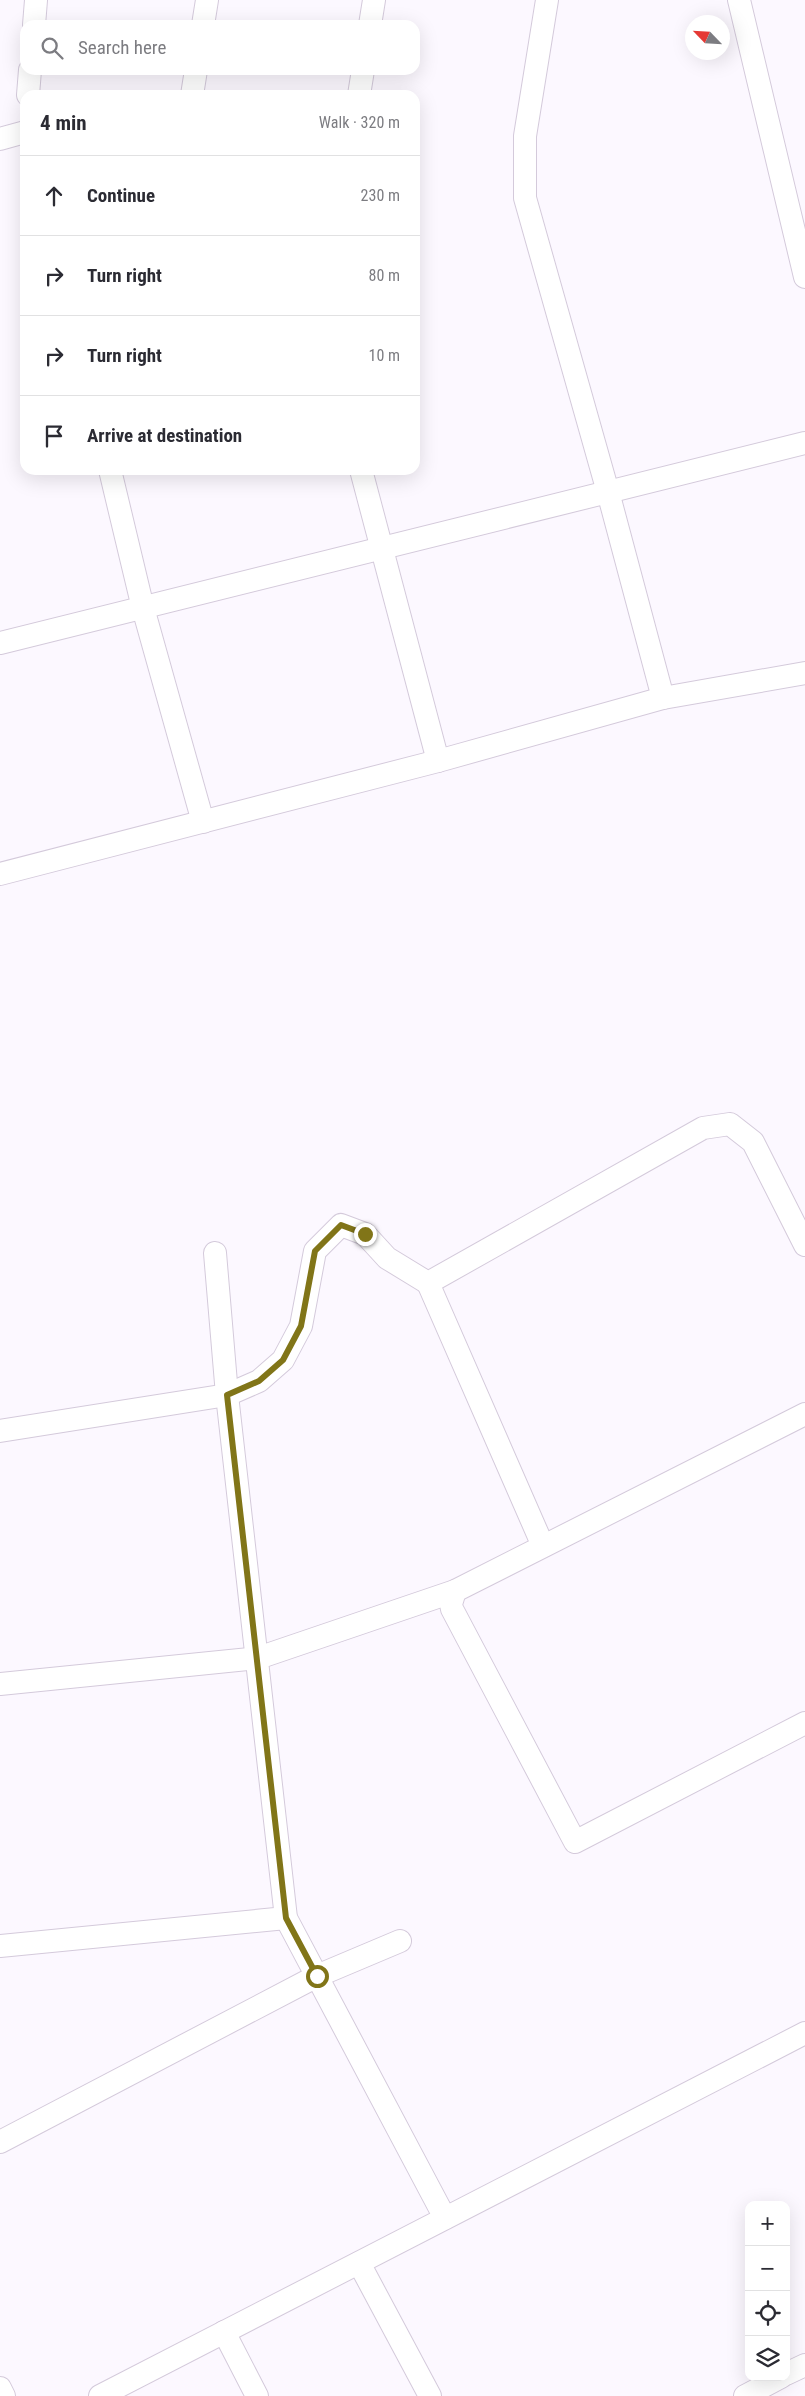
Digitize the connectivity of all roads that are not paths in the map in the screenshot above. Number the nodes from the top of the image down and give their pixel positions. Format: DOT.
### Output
graph roads {
  1 [pos="36,0"];
  2 [pos="207,0"];
  3 [pos="374,0"];
  4 [pos="547,0"];
  5 [pos="739,0"];
  6 [pos="34,20"];
  7 [pos="204,20"];
  8 [pos="371,20"];
  9 [pos="30,75"];
  10 [pos="195,75"];
  11 [pos="362,75"];
  12 [pos="28,90"];
  13 [pos="193,90"];
  14 [pos="360,90"];
  15 [pos="20,133"];
  16 [pos="0,139"];
  17 [pos="805,277"];
  18 [pos="805,443"];
  19 [pos="111,475"];
  20 [pos="362,475"];
  21 [pos="608,492"];
  22 [pos="381,548"];
  23 [pos="143,608"];
  24 [pos="0,643"];
  25 [pos="805,673"];
  26 [pos="663,698"];
  27 [pos="438,761"];
  28 [pos="203,822"];
  29 [pos="0,874"];
  30 [pos="805,1245"];
  31 [pos="215,1253"];
  32 [pos="428,1283"];
  33 [pos="227,1395"];
  34 [pos="805,1414"];
  35 [pos="0,1431"];
  36 [pos="543,1546"];
  37 [pos="455,1591"];
  38 [pos="258,1658"];
  39 [pos="0,1684"];
  40 [pos="805,1723"];
  41 [pos="286,1918"];
  42 [pos="400,1941"];
  43 [pos="0,1946"];
  44 [pos="317,1976"];
  45 [pos="805,2033"];
  46 [pos="0,2142"];
  47 [pos="445,2218"];
  48 [pos="359,2263"];
  49 [pos="224,2332"];
  50 [pos="805,2365"];
  51 [pos="790,2372"];
  52 [pos="773,2381"];
  53 [pos="0,2388"];
  54 [pos="4,2396"];
  55 [pos="100,2396"];
  56 [pos="256,2396"];
  57 [pos="430,2396"];
  58 [pos="745,2396"];
  1 -- 6 [label="street"];
  2 -- 7 [label="street"];
  3 -- 8 [label="street"];
  4 -- 21 [label="street"];
  5 -- 17 [label="street"];
  9 -- 12 [label="street"];
  10 -- 13 [label="street"];
  11 -- 14 [label="street"];
  15 -- 16 [label="street"];
  18 -- 21 [label="street"];
  19 -- 23 [label="street"];
  20 -- 22 [label="street"];
  21 -- 22 [label="street"];
  21 -- 26 [label="street"];
  22 -- 23 [label="street"];
  22 -- 27 [label="street"];
  23 -- 24 [label="street"];
  23 -- 28 [label="street"];
  25 -- 26 [label="street"];
  26 -- 27 [label="street"];
  27 -- 28 [label="street"];
  28 -- 29 [label="street"];
  30 -- 32 [label="street"];
  31 -- 33 [label="street"];
  32 -- 33 [label="street"];
  32 -- 36 [label="street"];
  33 -- 35 [label="street"];
  33 -- 38 [label="street"];
  34 -- 36 [label="street"];
  36 -- 37 [label="street"];
  37 -- 38 [label="street"];
  37 -- 40 [label="street"];
  38 -- 39 [label="street"];
  38 -- 41 [label="street"];
  41 -- 43 [label="street"];
  41 -- 44 [label="street"];
  42 -- 44 [label="street"];
  44 -- 46 [label="street"];
  44 -- 47 [label="street"];
  45 -- 47 [label="street"];
  47 -- 48 [label="street"];
  48 -- 49 [label="street"];
  48 -- 57 [label="street"];
  49 -- 55 [label="street"];
  49 -- 56 [label="street"];
  50 -- 51 [label="street"];
  52 -- 58 [label="street"];
  53 -- 54 [label="street"];
}
